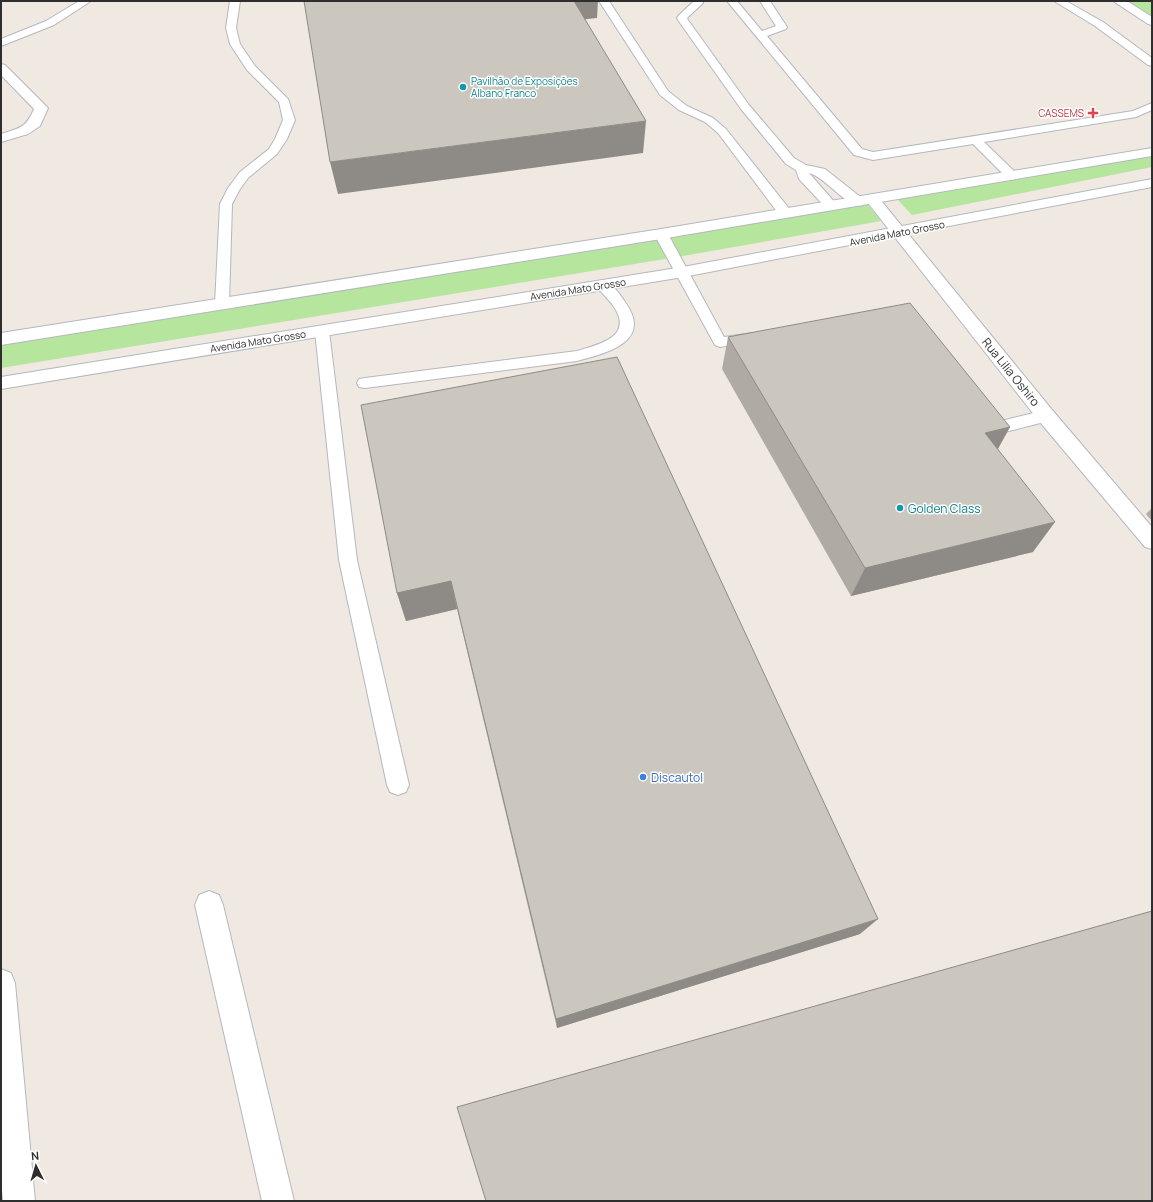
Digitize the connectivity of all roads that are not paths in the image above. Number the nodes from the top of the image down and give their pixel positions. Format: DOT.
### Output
graph roads {
  1 [pos="86,1"];
  2 [pos="234,1"];
  3 [pos="604,1"];
  4 [pos="697,1"];
  5 [pos="732,1"];
  6 [pos="765,1"];
  7 [pos="1059,1"];
  8 [pos="1119,1"];
  9 [pos="1152,22"];
  10 [pos="761,35"];
  11 [pos="1,43"];
  12 [pos="1150,67"];
  13 [pos="1,68"];
  14 [pos="1152,106"];
  15 [pos="1,138"];
  16 [pos="976,140"];
  17 [pos="1152,152"];
  18 [pos="802,168"];
  19 [pos="1012,176"];
  20 [pos="1152,183"];
  21 [pos="865,201"];
  22 [pos="832,206"];
  23 [pos="786,214"];
  24 [pos="899,232"];
  25 [pos="661,234"];
  26 [pos="683,272"];
  27 [pos="603,285"];
  28 [pos="222,304"];
  29 [pos="322,331"];
  30 [pos="766,336"];
  31 [pos="1,339"];
  32 [pos="1,383"];
  33 [pos="365,383"];
  34 [pos="978,410"];
  35 [pos="1046,416"];
  36 [pos="1152,541"];
  37 [pos="398,785"];
  38 [pos="209,905"];
  39 [pos="1,983"];
  40 [pos="19,1201"];
  41 [pos="278,1201"];
  1 -- 11 [label="lane"];
  2 -- 28 [label="lane"];
  3 -- 23 [label="lane"];
  4 -- 18 [label="lane"];
  5 -- 10 [label="lane"];
  6 -- 10 [label="lane"];
  7 -- 12 [label="lane"];
  8 -- 9 [label="main road"];
  10 -- 16 [label="lane"];
  13 -- 15 [label="main road"];
  14 -- 16 [label="lane"];
  16 -- 19 [label="lane"];
  17 -- 19 [label="main road"];
  18 -- 21 [label="lane"];
  18 -- 22 [label="lane"];
  19 -- 21 [label="main road"];
  20 -- 24 [label="main road, Avenida Mato Grosso"];
  21 -- 22 [label="main road"];
  21 -- 24 [label="main road, Rua Lilia Oshiro"];
  22 -- 23 [label="main road"];
  23 -- 25 [label="main road"];
  24 -- 26 [label="main road, Avenida Mato Grosso"];
  24 -- 35 [label="main road, Rua Lilia Oshiro"];
  25 -- 26 [label="lane"];
  25 -- 28 [label="main road"];
  26 -- 27 [label="main road, Avenida Mato Grosso"];
  26 -- 30 [label="lane"];
  27 -- 29 [label="main road, Avenida Mato Grosso"];
  27 -- 33 [label="lane"];
  28 -- 31 [label="main road"];
  29 -- 32 [label="main road, Avenida Mato Grosso"];
  29 -- 37 [label="lane"];
  34 -- 35 [label="lane"];
  35 -- 36 [label="main road, Rua Lilia Oshiro"];
  38 -- 41 [label="main road"];
  39 -- 40 [label="main road"];
}
